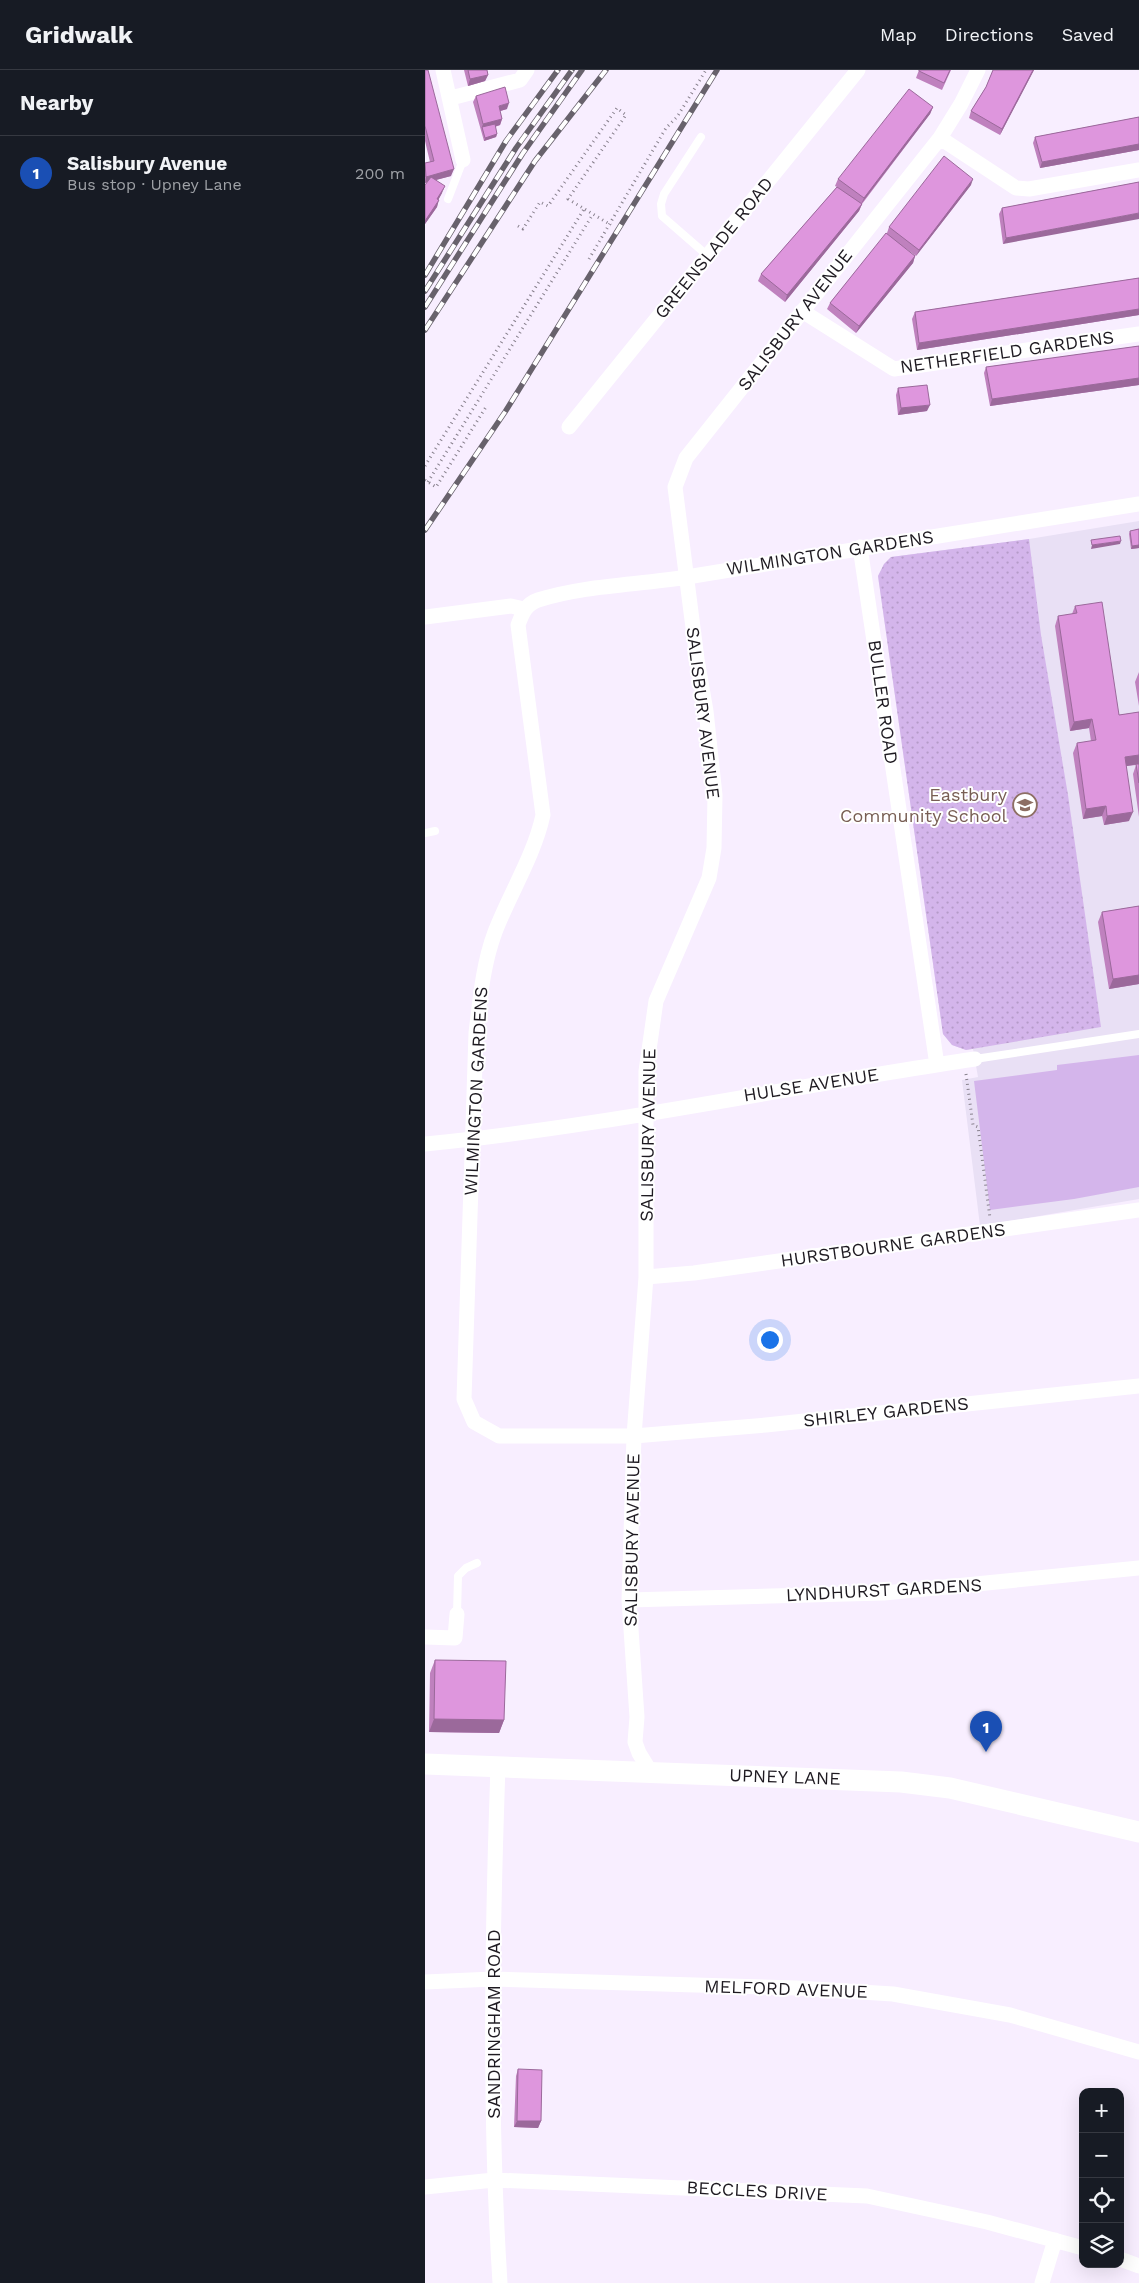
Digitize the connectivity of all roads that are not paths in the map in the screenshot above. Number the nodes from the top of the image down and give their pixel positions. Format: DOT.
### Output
graph roads {
  1 [pos="443,70"];
  2 [pos="527,70"];
  3 [pos="858,70"];
  4 [pos="978,70"];
  5 [pos="451,98"];
  6 [pos="701,137"];
  7 [pos="940,138"];
  8 [pos="463,160"];
  9 [pos="1139,170"];
  10 [pos="448,199"];
  11 [pos="707,256"];
  12 [pos="802,311"];
  13 [pos="1139,334"];
  14 [pos="569,427"];
  15 [pos="1139,504"];
  16 [pos="860,547"];
  17 [pos="686,577"];
  18 [pos="524,609"];
  19 [pos="425,617"];
  20 [pos="435,831"];
  21 [pos="425,833"];
  22 [pos="1139,1034"];
  23 [pos="969,1060"];
  24 [pos="937,1064"];
  25 [pos="647,1113"];
  26 [pos="472,1139"];
  27 [pos="425,1144"];
  28 [pos="1139,1210"];
  29 [pos="646,1277"];
  30 [pos="1139,1386"];
  31 [pos="633,1436"];
  32 [pos="477,1563"];
  33 [pos="1139,1568"];
  34 [pos="629,1600"];
  35 [pos="457,1614"];
  36 [pos="425,1637"];
  37 [pos="425,1764"];
  38 [pos="498,1766"];
  39 [pos="650,1771"];
  40 [pos="1139,1832"];
  41 [pos="493,1979"];
  42 [pos="425,1982"];
  43 [pos="1139,2052"];
  44 [pos="494,2180"];
  45 [pos="425,2186"];
  46 [pos="1055,2240"];
  47 [pos="1079,2247"];
  48 [pos="1124,2260"];
  49 [pos="1139,2266"];
  50 [pos="500,2283"];
  51 [pos="1042,2283"];
  1 -- 5 [label="street"];
  2 -- 5 [label="street"];
  3 -- 11 [label="street, GREENSLADE ROAD"];
  4 -- 7 [label="street, SALISBURY AVENUE"];
  5 -- 8 [label="street"];
  6 -- 11 [label="lane"];
  7 -- 9 [label="street"];
  7 -- 12 [label="street, SALISBURY AVENUE"];
  8 -- 10 [label="lane"];
  11 -- 14 [label="street, GREENSLADE ROAD"];
  12 -- 13 [label="street, NETHERFIELD GARDENS"];
  12 -- 17 [label="street, SALISBURY AVENUE"];
  15 -- 16 [label="street, WILMINGTON GARDENS"];
  16 -- 17 [label="street, WILMINGTON GARDENS"];
  16 -- 24 [label="street, BULLER ROAD"];
  17 -- 18 [label="street, WILMINGTON GARDENS"];
  17 -- 25 [label="street, SALISBURY AVENUE"];
  18 -- 19 [label="street"];
  18 -- 26 [label="street, WILMINGTON GARDENS"];
  20 -- 21 [label="lane"];
  22 -- 23 [label="lane"];
  23 -- 24 [label="street, HULSE AVENUE"];
  24 -- 25 [label="street, HULSE AVENUE"];
  25 -- 26 [label="street, HULSE AVENUE"];
  25 -- 29 [label="street, SALISBURY AVENUE"];
  26 -- 27 [label="street, HULSE AVENUE"];
  26 -- 31 [label="street, WILMINGTON GARDENS"];
  28 -- 29 [label="street, HURSTBOURNE GARDENS"];
  29 -- 31 [label="street, SALISBURY AVENUE"];
  30 -- 31 [label="street, SHIRLEY GARDENS"];
  31 -- 34 [label="street, SALISBURY AVENUE"];
  32 -- 35 [label="lane"];
  33 -- 34 [label="street, LYNDHURST GARDENS"];
  34 -- 39 [label="street, SALISBURY AVENUE"];
  35 -- 36 [label="street"];
  37 -- 38 [label="street, UPNEY LANE"];
  38 -- 39 [label="street, UPNEY LANE"];
  38 -- 41 [label="street, SANDRINGHAM ROAD"];
  39 -- 40 [label="street, UPNEY LANE"];
  41 -- 42 [label="street, MELFORD AVENUE"];
  41 -- 43 [label="street, MELFORD AVENUE"];
  41 -- 44 [label="street, SANDRINGHAM ROAD"];
  44 -- 45 [label="street, BECCLES DRIVE"];
  44 -- 46 [label="street, BECCLES DRIVE"];
  44 -- 50 [label="street, SANDRINGHAM ROAD"];
  46 -- 47 [label="street, BECCLES DRIVE"];
  46 -- 51 [label="street"];
  48 -- 49 [label="street"];
}
